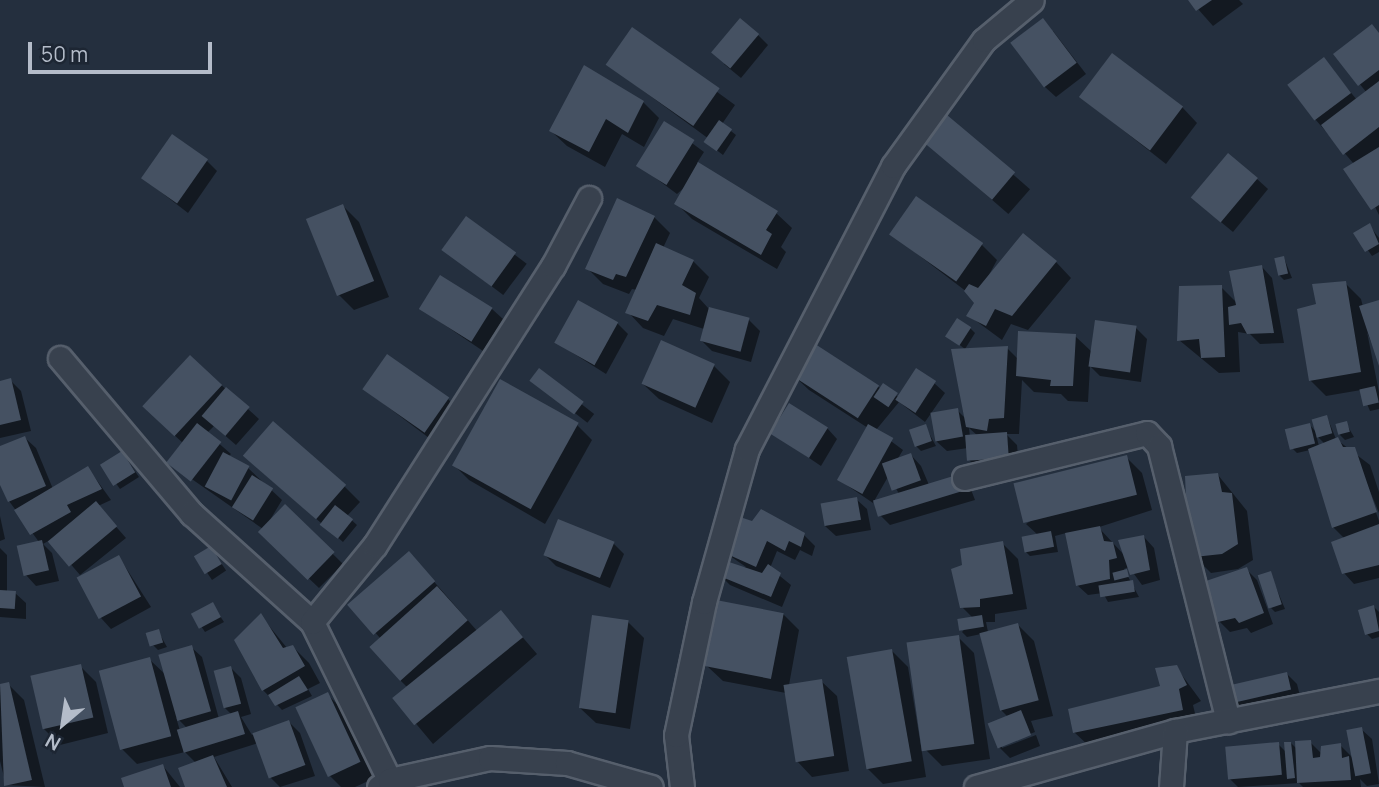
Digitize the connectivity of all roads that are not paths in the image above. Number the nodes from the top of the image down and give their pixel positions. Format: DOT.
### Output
graph roads {
  1 [pos="1032,0"];
  2 [pos="589,198"];
  3 [pos="60,358"];
  4 [pos="964,478"];
  5 [pos="312,622"];
  6 [pos="1379,691"];
  7 [pos="1228,721"];
  8 [pos="1175,731"];
  9 [pos="387,785"];
  10 [pos="651,787"];
  11 [pos="682,787"];
  12 [pos="975,787"];
  13 [pos="1171,787"];
  1 -- 11 [label="street"];
  2 -- 5 [label="street"];
  3 -- 5 [label="street"];
  4 -- 7 [label="street"];
  5 -- 9 [label="street"];
  6 -- 7 [label="street"];
  7 -- 8 [label="street"];
  8 -- 12 [label="street"];
  8 -- 13 [label="street"];
  9 -- 10 [label="street"];
}
